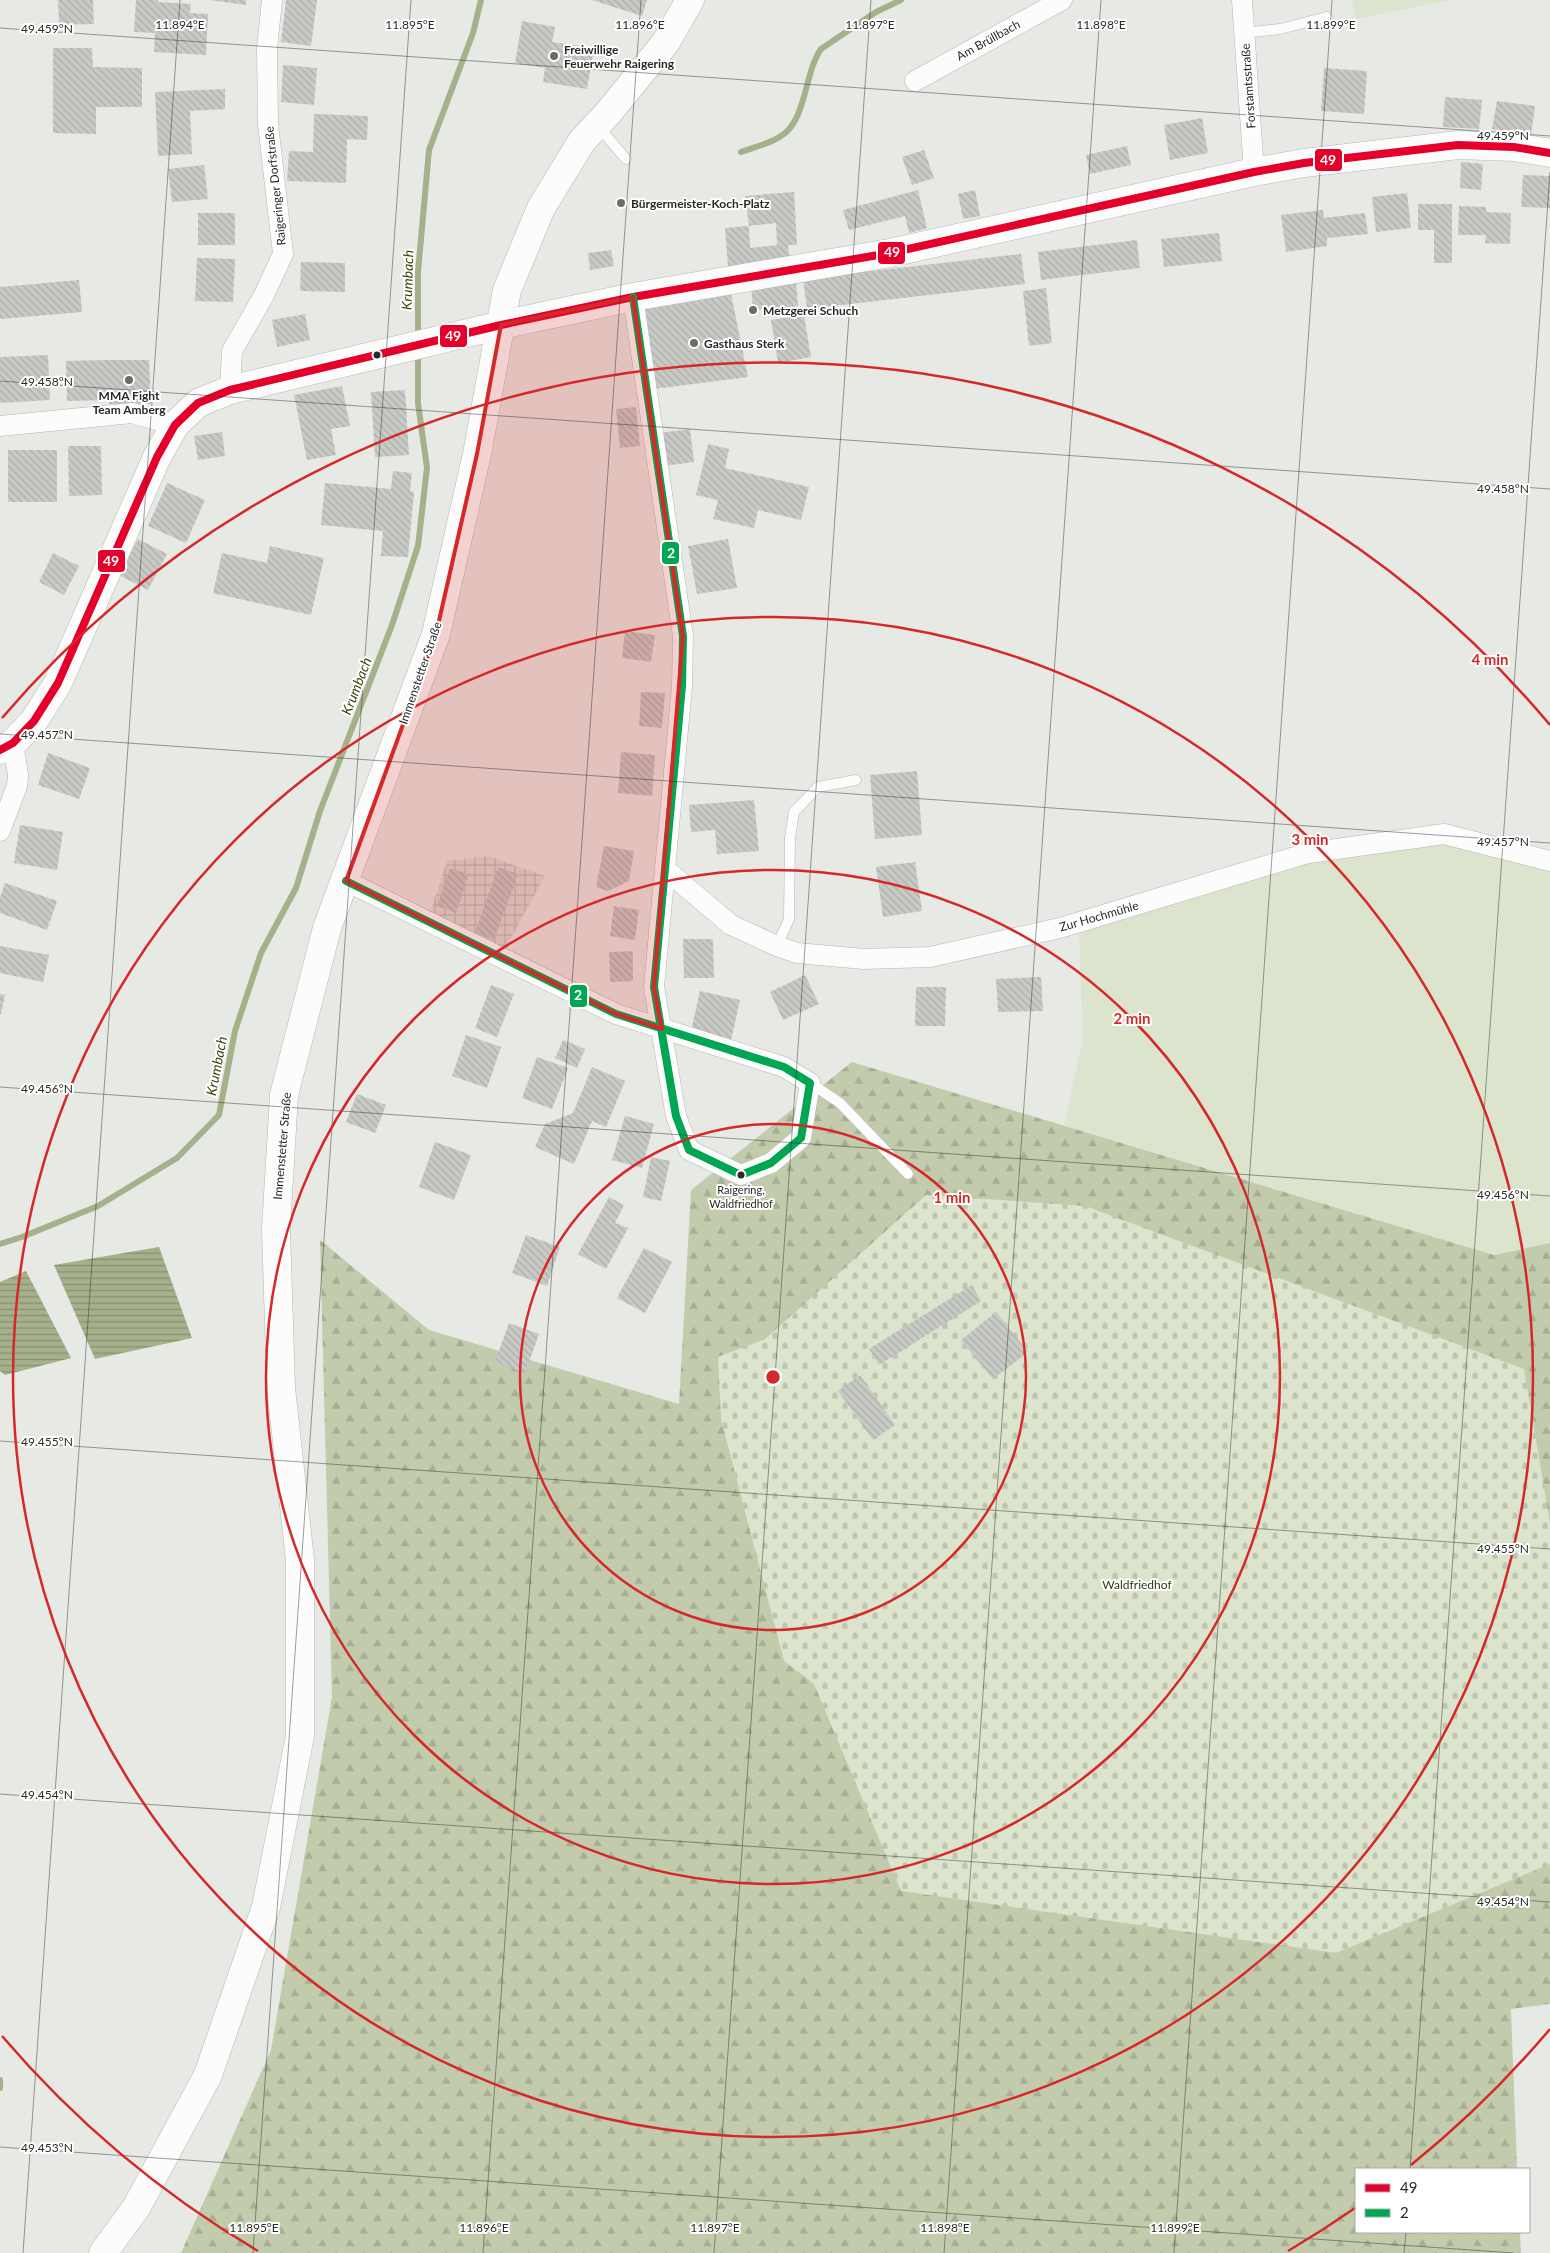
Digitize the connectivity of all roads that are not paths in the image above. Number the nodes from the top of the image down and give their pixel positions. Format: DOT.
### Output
graph roads {
  1 [pos="272,0"];
  2 [pos="690,0"];
  3 [pos="1062,0"];
  4 [pos="1242,0"];
  5 [pos="1327,17"];
  6 [pos="1244,33"];
  7 [pos="915,81"];
  8 [pos="597,125"];
  9 [pos="1550,153"];
  10 [pos="626,159"];
  11 [pos="1254,172"];
  12 [pos="632,297"];
  13 [pos="500,325"];
  14 [pos="230,390"];
  15 [pos="175,425"];
  16 [pos="0,426"];
  17 [pos="7,746"];
  18 [pos="856,780"];
  19 [pos="0,832"];
  20 [pos="1550,861"];
  21 [pos="666,870"];
  22 [pos="346,881"];
  23 [pos="777,946"];
  24 [pos="662,1029"];
  25 [pos="810,1083"];
  26 [pos="908,1174"];
  27 [pos="102,2253"];
  1 -- 14 [label="street, Raigeringer Dorfstraße"];
  2 -- 8 [label="main road, Immenstetter Straße"];
  3 -- 7 [label="street, Am Brüllbach"];
  4 -- 6 [label="street, Forstamtsstraße"];
  5 -- 6 [label="lane"];
  6 -- 11 [label="street, Forstamtsstraße"];
  8 -- 10 [label="lane"];
  8 -- 13 [label="main road, Immenstetter Straße"];
  9 -- 11 [label="main road"];
  11 -- 12 [label="main road"];
  12 -- 13 [label="main road"];
  12 -- 21 [label="street"];
  13 -- 14 [label="main road"];
  13 -- 22 [label="main road, Immenstetter Straße"];
  14 -- 15 [label="main road"];
  15 -- 16 [label="street"];
  15 -- 17 [label="main road"];
  17 -- 19 [label="street"];
  18 -- 23 [label="lane"];
  20 -- 23 [label="street, Zur Hochmühle"];
  21 -- 23 [label="street, Zur Hochmühle"];
  21 -- 24 [label="street"];
  22 -- 24 [label="street"];
  22 -- 27 [label="main road, Immenstetter Straße"];
  24 -- 25 [label="street"];
  24 -- 25 [label="street"];
  25 -- 26 [label="lane"];
}
